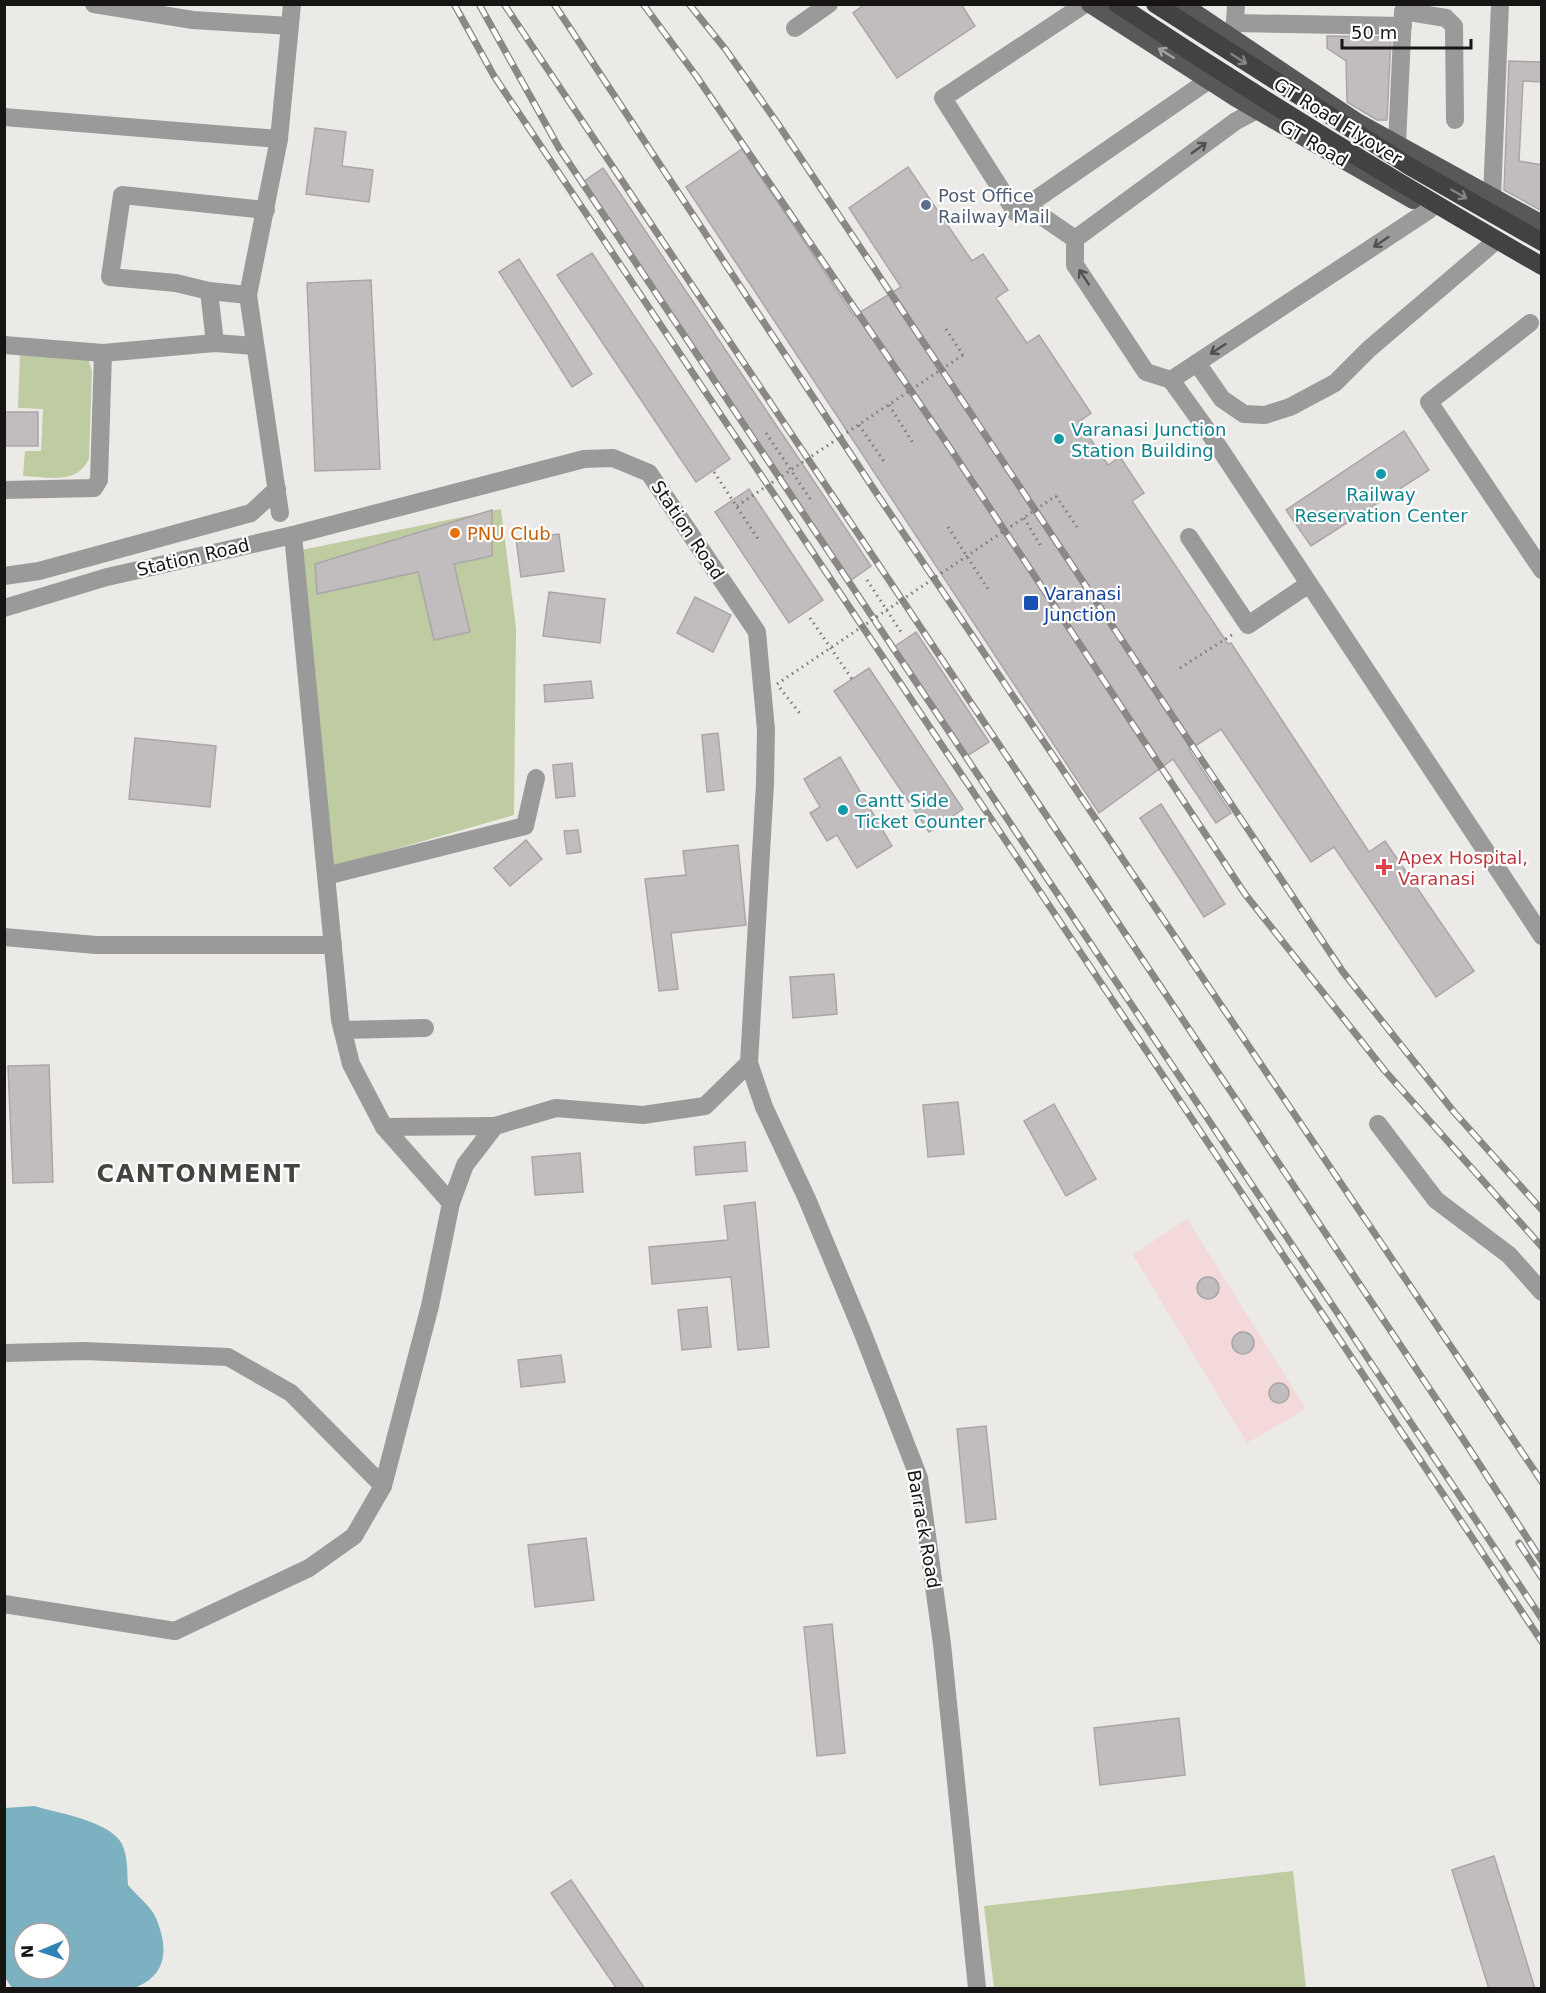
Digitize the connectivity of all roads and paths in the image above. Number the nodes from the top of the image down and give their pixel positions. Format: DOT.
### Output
graph roads {
  1 [pos="94,4"];
  2 [pos="292,4"];
  3 [pos="1085,4"];
  4 [pos="1090,4"];
  5 [pos="1117,4"];
  6 [pos="1155,4"];
  7 [pos="1182,4"];
  8 [pos="1500,4"];
  9 [pos="825,6"];
  10 [pos="1403,14"];
  11 [pos="1234,21"];
  12 [pos="290,26"];
  13 [pos="795,28"];
  14 [pos="1209,80"];
  15 [pos="1257,110"];
  16 [pos="4,117"];
  17 [pos="1455,120"];
  18 [pos="279,139"];
  19 [pos="1397,144"];
  20 [pos="1492,197"];
  21 [pos="1027,206"];
  22 [pos="266,210"];
  23 [pos="1429,210"];
  24 [pos="1542,224"];
  25 [pos="1075,239"];
  26 [pos="1542,242"];
  27 [pos="1491,245"];
  28 [pos="1542,266"];
  29 [pos="1542,276"];
  30 [pos="209,291"];
  31 [pos="248,295"];
  32 [pos="1530,322"];
  33 [pos="946,329"];
  34 [pos="214,343"];
  35 [pos="4,345"];
  36 [pos="255,346"];
  37 [pos="103,353"];
  38 [pos="1197,363"];
  39 [pos="1171,380"];
  40 [pos="889,405"];
  41 [pos="859,424"];
  42 [pos="766,433"];
  43 [pos="913,443"];
  44 [pos="885,463"];
  45 [pos="791,470"];
  46 [pos="714,472"];
  47 [pos="277,489"];
  48 [pos="4,490"];
  49 [pos="813,503"];
  50 [pos="737,506"];
  51 [pos="280,513"];
  52 [pos="1024,518"];
  53 [pos="948,527"];
  54 [pos="1077,527"];
  55 [pos="293,535"];
  56 [pos="1189,537"];
  57 [pos="760,542"];
  58 [pos="1042,548"];
  59 [pos="967,557"];
  60 [pos="1542,570"];
  61 [pos="4,576"];
  62 [pos="867,580"];
  63 [pos="1308,584"];
  64 [pos="988,589"];
  65 [pos="4,608"];
  66 [pos="887,610"];
  67 [pos="810,618"];
  68 [pos="1248,625"];
  69 [pos="903,635"];
  70 [pos="831,648"];
  71 [pos="1180,668"];
  72 [pos="852,680"];
  73 [pos="801,715"];
  74 [pos="536,778"];
  75 [pos="326,876"];
  76 [pos="1539,925"];
  77 [pos="4,937"];
  78 [pos="333,945"];
  79 [pos="425,1028"];
  80 [pos="343,1030"];
  81 [pos="749,1063"];
  82 [pos="1378,1124"];
  83 [pos="495,1126"];
  84 [pos="384,1127"];
  85 [pos="451,1203"];
  86 [pos="1542,1292"];
  87 [pos="4,1353"];
  88 [pos="383,1486"];
  89 [pos="4,1604"];
  90 [pos="977,1989"];
  1 -- 12 [label="street"];
  2 -- 12 [label="street"];
  3 -- 21 [label="street"];
  14 -- 4 [label="main road, GT Road, one-way"];
  5 -- 28 [label="highway, GT Road Flyover"];
  6 -- 26 [label="highway, GT Road Flyover, one-way"];
  7 -- 11 [label="main road"];
  8 -- 20 [label="street"];
  9 -- 13 [label="street"];
  10 -- 11 [label="street"];
  10 -- 17 [label="street"];
  10 -- 19 [label="street"];
  11 -- 19 [label="main road"];
  12 -- 18 [label="street"];
  14 -- 15 [label="main road, GT Road"];
  14 -- 21 [label="street"];
  15 -- 23 [label="main road, GT Road"];
  25 -- 15 [label="street, one-way"];
  16 -- 18 [label="street"];
  18 -- 22 [label="street"];
  19 -- 20 [label="main road"];
  20 -- 24 [label="main road"];
  21 -- 25 [label="street"];
  22 -- 30 [label="street"];
  22 -- 31 [label="street"];
  23 -- 27 [label="main road, GT Road"];
  23 -- 38 [label="street, one-way"];
  39 -- 25 [label="street, one-way"];
  27 -- 29 [label="main road, GT Road"];
  27 -- 38 [label="street"];
  30 -- 31 [label="street"];
  30 -- 34 [label="street"];
  31 -- 36 [label="street"];
  32 -- 60 [label="street"];
  33 -- 40 [label="path, bridge"];
  34 -- 36 [label="street"];
  34 -- 37 [label="street"];
  35 -- 37 [label="street"];
  36 -- 47 [label="street"];
  37 -- 48 [label="street"];
  38 -- 39 [label="street"];
  39 -- 63 [label="street"];
  40 -- 41 [label="path, bridge"];
  40 -- 43 [label="path"];
  41 -- 44 [label="path"];
  41 -- 45 [label="path, bridge"];
  42 -- 45 [label="path"];
  45 -- 49 [label="path"];
  45 -- 50 [label="path, bridge"];
  46 -- 50 [label="path"];
  47 -- 51 [label="street"];
  47 -- 61 [label="street"];
  50 -- 57 [label="path"];
  52 -- 54 [label="path, bridge"];
  52 -- 58 [label="path"];
  52 -- 59 [label="path, bridge"];
  53 -- 59 [label="path"];
  55 -- 65 [label="street, Station Road"];
  55 -- 75 [label="street"];
  55 -- 81 [label="street, Station Road"];
  56 -- 68 [label="street"];
  59 -- 64 [label="path"];
  59 -- 66 [label="path, bridge"];
  62 -- 66 [label="path"];
  63 -- 68 [label="street"];
  63 -- 76 [label="street"];
  66 -- 69 [label="path"];
  66 -- 70 [label="path, bridge"];
  67 -- 70 [label="path"];
  68 -- 71 [label="path"];
  70 -- 72 [label="path"];
  70 -- 73 [label="path, bridge"];
  74 -- 75 [label="street"];
  75 -- 78 [label="street"];
  77 -- 78 [label="street"];
  78 -- 80 [label="street"];
  79 -- 80 [label="street"];
  80 -- 84 [label="street"];
  81 -- 83 [label="street"];
  81 -- 90 [label="street, Barrack Road"];
  82 -- 86 [label="street"];
  83 -- 84 [label="street"];
  83 -- 85 [label="street"];
  84 -- 85 [label="street"];
  85 -- 88 [label="street"];
  87 -- 88 [label="street"];
  88 -- 89 [label="street"];
}
